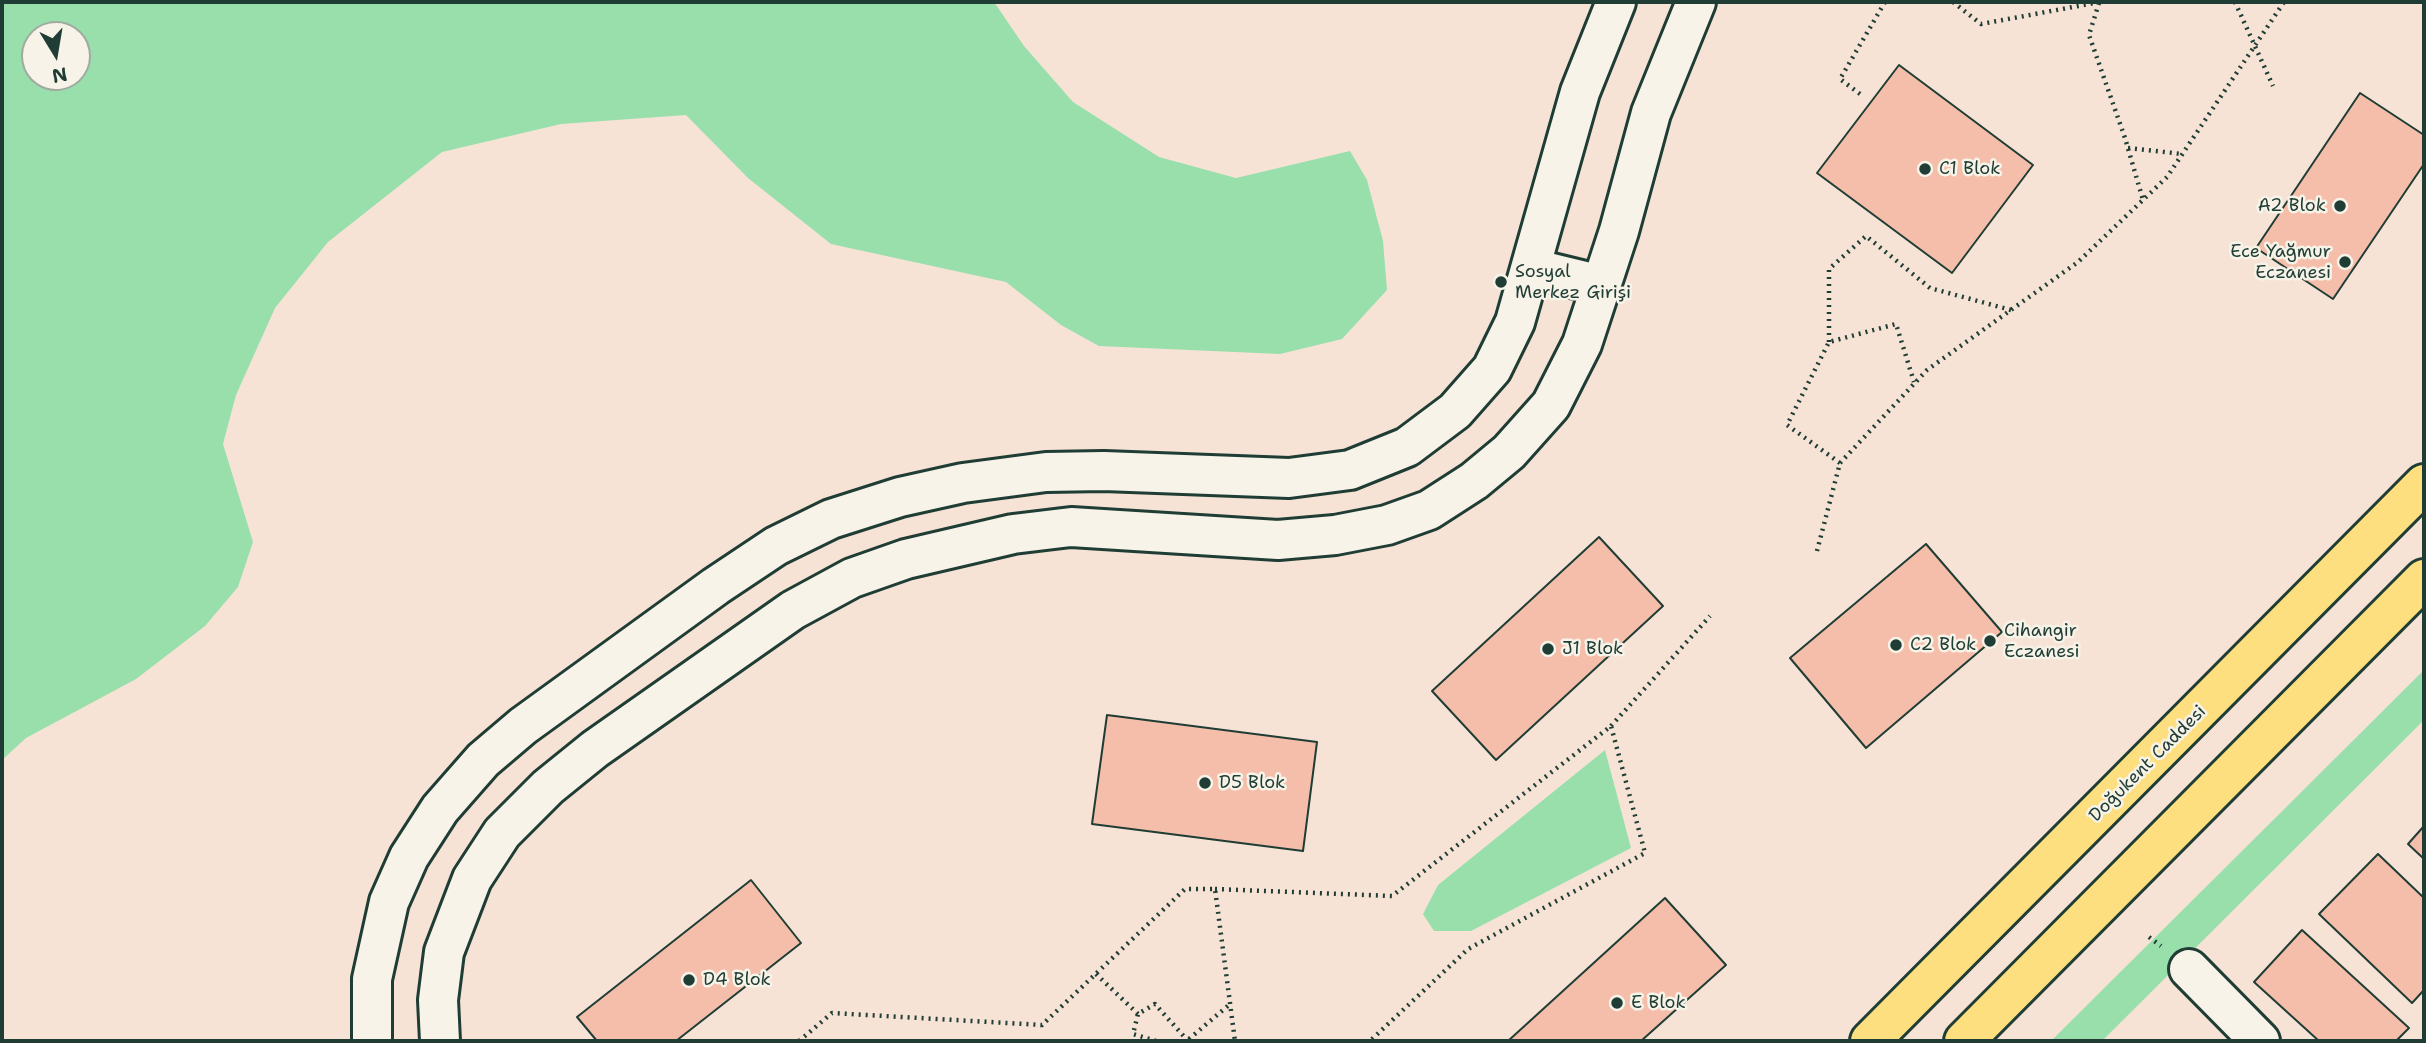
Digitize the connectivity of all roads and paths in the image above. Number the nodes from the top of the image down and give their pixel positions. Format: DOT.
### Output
graph roads {
  1 [pos="1616,2"];
  2 [pos="1696,2"];
  3 [pos="1885,2"];
  4 [pos="1953,2"];
  5 [pos="2100,2"];
  6 [pos="2235,2"];
  7 [pos="2284,2"];
  8 [pos="2255,46"];
  9 [pos="2273,86"];
  10 [pos="1860,94"];
  11 [pos="2128,148"];
  12 [pos="2182,154"];
  13 [pos="2143,200"];
  14 [pos="1531,268"];
  15 [pos="1601,285"];
  16 [pos="2011,310"];
  17 [pos="1829,342"];
  18 [pos="1914,383"];
  19 [pos="1840,463"];
  20 [pos="2424,484"];
  21 [pos="1818,551"];
  22 [pos="2424,579"];
  23 [pos="1710,616"];
  24 [pos="1611,726"];
  25 [pos="1215,889"];
  26 [pos="2189,969"];
  27 [pos="1096,974"];
  28 [pos="1230,1004"];
  29 [pos="1138,1014"];
  30 [pos="1188,1040"];
  31 [pos="372,1041"];
  32 [pos="440,1041"];
  33 [pos="799,1041"];
  34 [pos="1156,1041"];
  35 [pos="1235,1041"];
  36 [pos="1370,1041"];
  37 [pos="1870,1041"];
  38 [pos="1964,1041"];
  39 [pos="2260,1041"];
  1 -- 14 [label="main road"];
  2 -- 15 [label="main road"];
  3 -- 10 [label="path"];
  4 -- 5 [label="path"];
  5 -- 11 [label="path"];
  6 -- 8 [label="path"];
  7 -- 8 [label="path"];
  8 -- 9 [label="path"];
  8 -- 12 [label="path"];
  11 -- 12 [label="path"];
  11 -- 13 [label="path"];
  12 -- 13 [label="path"];
  13 -- 16 [label="path"];
  14 -- 15 [label="main road"];
  14 -- 31 [label="main road"];
  15 -- 32 [label="main road"];
  16 -- 17 [label="path"];
  16 -- 18 [label="path"];
  17 -- 18 [label="path"];
  17 -- 19 [label="path"];
  18 -- 19 [label="path"];
  19 -- 21 [label="path"];
  20 -- 37 [label="main road, Doğukent Caddesi"];
  22 -- 38 [label="main road"];
  23 -- 24 [label="path"];
  24 -- 25 [label="path"];
  24 -- 36 [label="path"];
  25 -- 27 [label="path"];
  25 -- 28 [label="path"];
  26 -- 39 [label="main road"];
  27 -- 29 [label="path"];
  27 -- 33 [label="path"];
  28 -- 30 [label="path"];
  28 -- 35 [label="path"];
  29 -- 30 [label="path"];
  29 -- 34 [label="path"];
}
